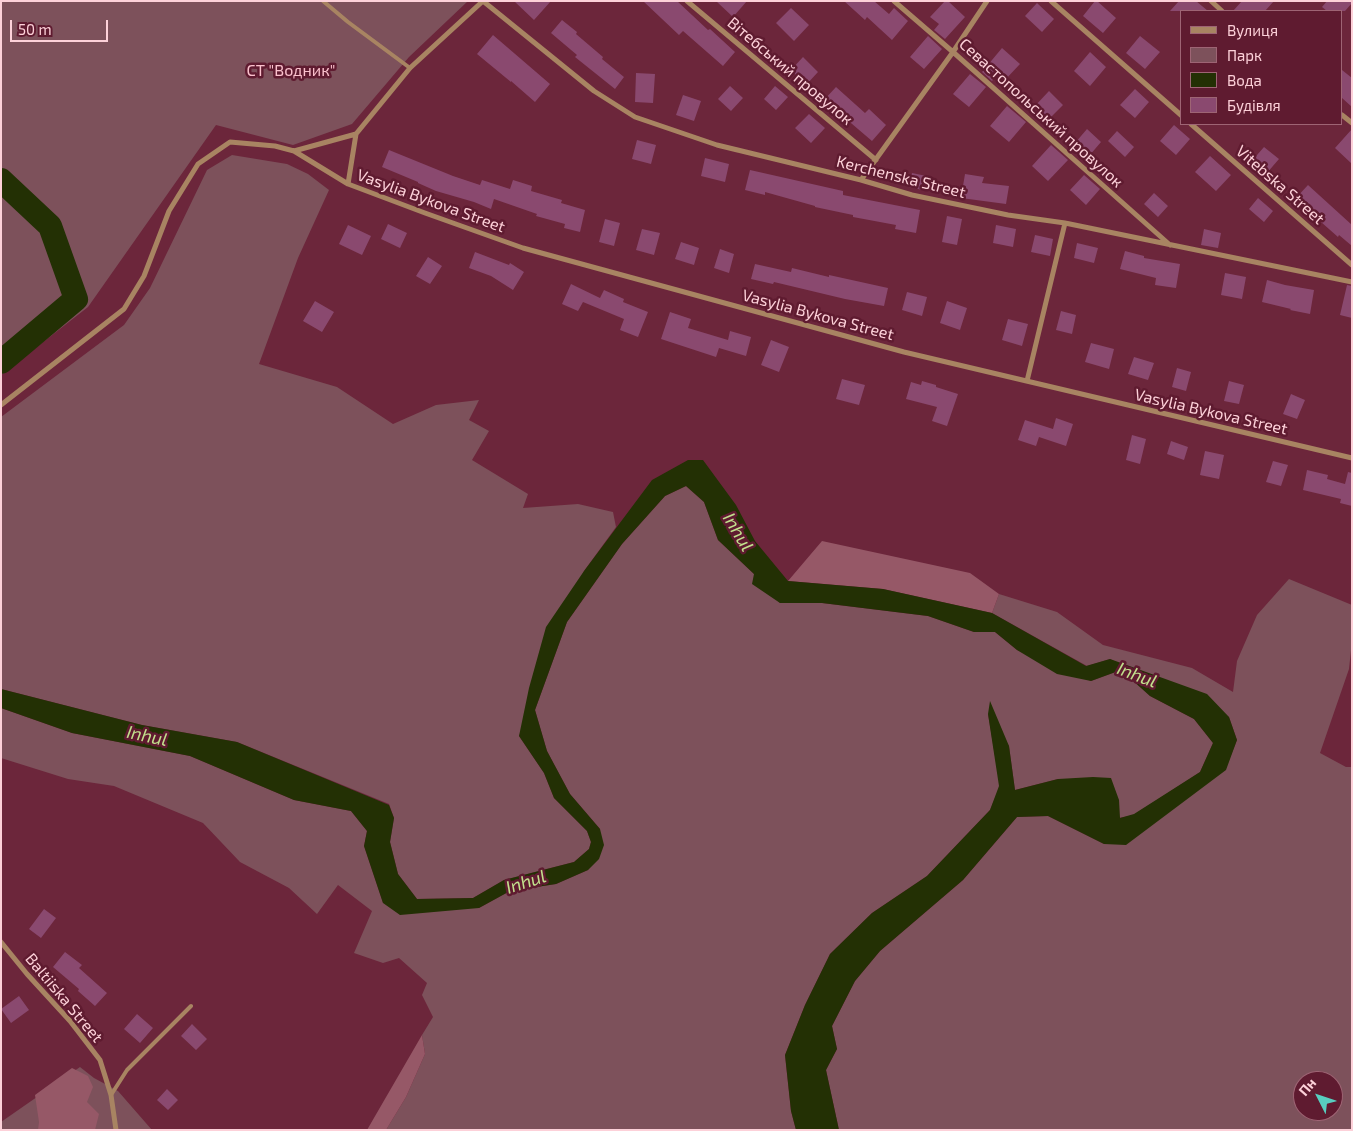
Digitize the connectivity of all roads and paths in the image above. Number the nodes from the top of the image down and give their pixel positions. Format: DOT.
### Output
graph roads {
  1 [pos="323,1"];
  2 [pos="483,1"];
  3 [pos="687,1"];
  4 [pos="894,1"];
  5 [pos="987,1"];
  6 [pos="1051,1"];
  7 [pos="1211,1"];
  8 [pos="1221,10"];
  9 [pos="954,52"];
  10 [pos="410,68"];
  11 [pos="1180,114"];
  12 [pos="1192,125"];
  13 [pos="356,134"];
  14 [pos="294,151"];
  15 [pos="876,160"];
  16 [pos="862,180"];
  17 [pos="348,184"];
  18 [pos="1064,223"];
  19 [pos="1171,245"];
  20 [pos="1352,265"];
  21 [pos="1352,282"];
  22 [pos="1027,381"];
  23 [pos="1,405"];
  24 [pos="1352,458"];
  25 [pos="1,942"];
  26 [pos="192,1006"];
  27 [pos="111,1095"];
  28 [pos="116,1130"];
  1 -- 10 [label="lane"];
  2 -- 10 [label="street"];
  2 -- 16 [label="street, Kerchenska Street"];
  3 -- 15 [label="street, Вітебський провулок"];
  4 -- 9 [label="street, Севастопольський провулок"];
  5 -- 9 [label="street"];
  6 -- 11 [label="street"];
  7 -- 8 [label="street"];
  9 -- 15 [label="street"];
  9 -- 19 [label="street, Севастопольський провулок"];
  10 -- 13 [label="street"];
  12 -- 20 [label="street, Vitebska Street"];
  13 -- 14 [label="street"];
  13 -- 17 [label="street"];
  14 -- 17 [label="street, Vasylia Bykova Street"];
  14 -- 23 [label="street"];
  15 -- 16 [label="street"];
  16 -- 18 [label="street, Kerchenska Street"];
  17 -- 22 [label="street, Vasylia Bykova Street"];
  18 -- 19 [label="street, Kerchenska Street"];
  18 -- 22 [label="street"];
  19 -- 21 [label="street, Kerchenska Street"];
  22 -- 24 [label="street, Vasylia Bykova Street"];
  25 -- 27 [label="street, Baltiiska Street"];
  26 -- 27 [label="lane"];
  27 -- 28 [label="street, Baltiiska Street"];
}
